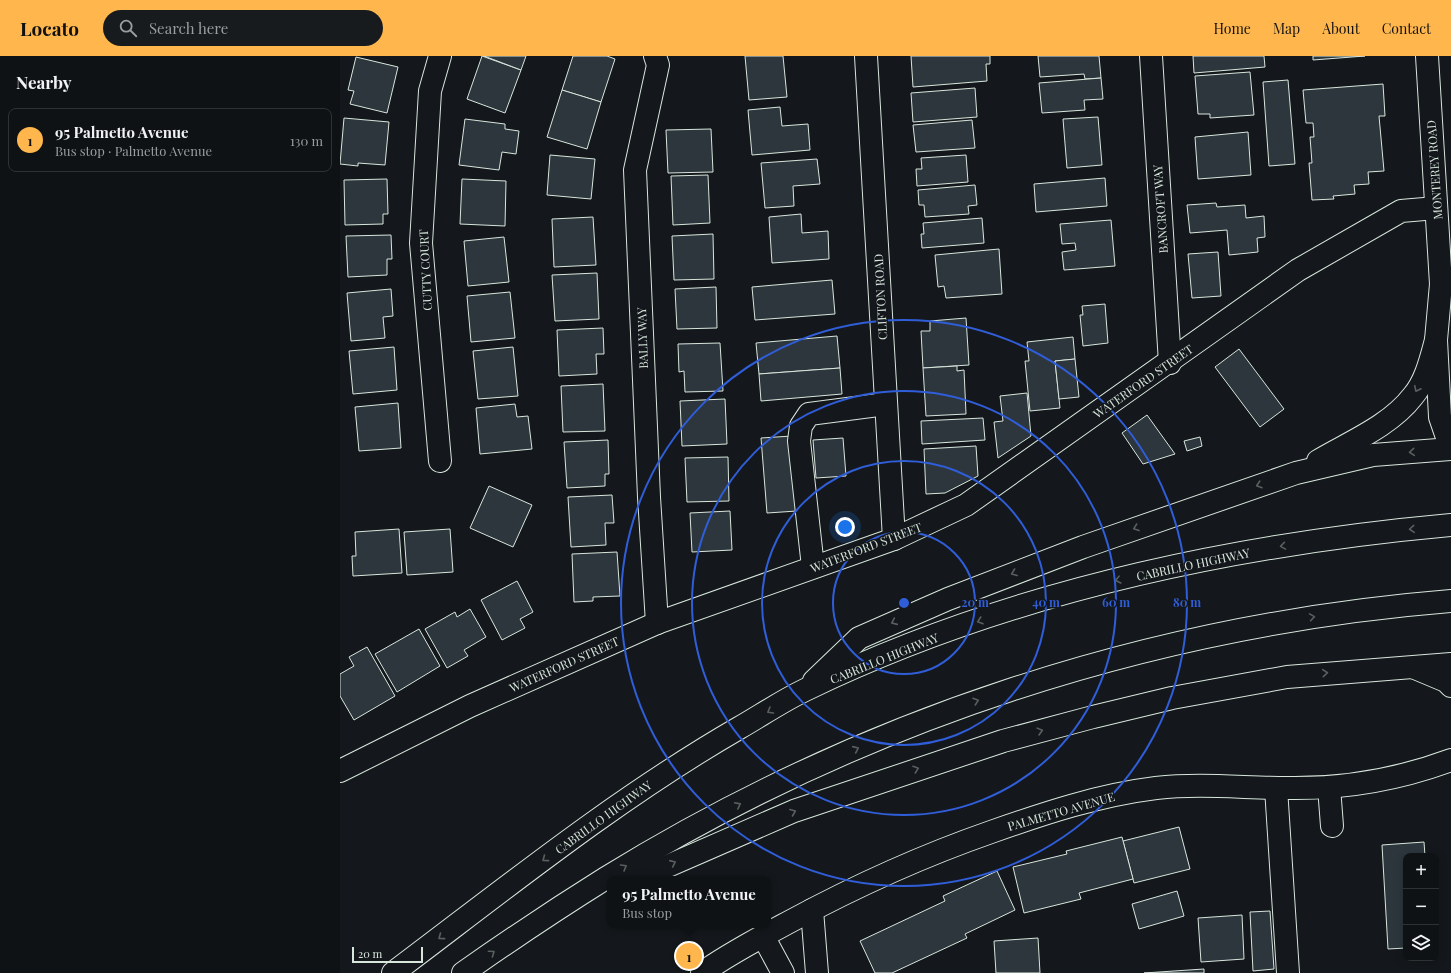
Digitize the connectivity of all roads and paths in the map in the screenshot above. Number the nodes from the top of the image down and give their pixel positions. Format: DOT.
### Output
graph roads {
  1 [pos="440,56"];
  2 [pos="655,56"];
  3 [pos="1151,56"];
  4 [pos="1427,56"];
  5 [pos="862,59"];
  6 [pos="1436,208"];
  7 [pos="1441,284"];
  8 [pos="1451,313"];
  9 [pos="1436,340"];
  10 [pos="1170,362"];
  11 [pos="886,404"];
  12 [pos="1451,449"];
  13 [pos="440,461"];
  14 [pos="1296,473"];
  15 [pos="1451,526"];
  16 [pos="894,539"];
  17 [pos="813,567"];
  18 [pos="1451,601"];
  19 [pos="657,623"];
  20 [pos="1451,664"];
  21 [pos="1410,666"];
  22 [pos="1451,686"];
  23 [pos="803,691"];
  24 [pos="1451,760"];
  25 [pos="340,771"];
  26 [pos="1276,788"];
  27 [pos="1329,788"];
  28 [pos="1332,826"];
  29 [pos="610,876"];
  30 [pos="645,876"];
  31 [pos="607,878"];
  32 [pos="607,893"];
  33 [pos="812,910"];
  34 [pos="521,933"];
  35 [pos="763,936"];
  36 [pos="393,973"];
  37 [pos="463,973"];
  38 [pos="702,973"];
  39 [pos="783,973"];
  40 [pos="817,973"];
  41 [pos="1288,973"];
  1 -- 13 [label="main road, CUTTY COURT"];
  2 -- 19 [label="main road, BALLY WAY"];
  3 -- 10 [label="main road, BANCROFT WAY"];
  4 -- 6 [label="main road, MONTEREY ROAD"];
  5 -- 11 [label="main road, CLIFTON ROAD"];
  6 -- 7 [label="main road, MONTEREY ROAD"];
  6 -- 10 [label="main road, WATERFORD STREET"];
  7 -- 8 [label="main road, MONTEREY ROAD"];
  7 -- 9 [label="main road, MONTEREY ROAD"];
  9 -- 12 [label="main road, MONTEREY ROAD"];
  9 -- 14 [label="main road, one-way"];
  10 -- 16 [label="main road, WATERFORD STREET"];
  11 -- 16 [label="main road, CLIFTON ROAD"];
  11 -- 17 [label="main road"];
  12 -- 14 [label="main road, one-way"];
  14 -- 23 [label="main road, one-way"];
  15 -- 23 [label="main road, CABRILLO HIGHWAY, one-way"];
  16 -- 17 [label="main road, WATERFORD STREET"];
  17 -- 19 [label="main road, WATERFORD STREET"];
  29 -- 18 [label="main road, one-way"];
  19 -- 25 [label="main road, WATERFORD STREET"];
  20 -- 21 [label="main road"];
  21 -- 22 [label="main road"];
  30 -- 21 [label="main road, one-way"];
  23 -- 36 [label="main road, CABRILLO HIGHWAY, one-way"];
  24 -- 27 [label="main road, PALMETTO AVENUE"];
  26 -- 27 [label="main road, PALMETTO AVENUE"];
  26 -- 33 [label="main road, PALMETTO AVENUE"];
  26 -- 41 [label="main road"];
  27 -- 28 [label="main road"];
  34 -- 31 [label="main road, one-way"];
  32 -- 34 [label="main road"];
  33 -- 35 [label="main road, PALMETTO AVENUE"];
  33 -- 40 [label="main road"];
  37 -- 34 [label="main road, one-way"];
  35 -- 38 [label="main road, PALMETTO AVENUE"];
  35 -- 39 [label="main road"];
}
